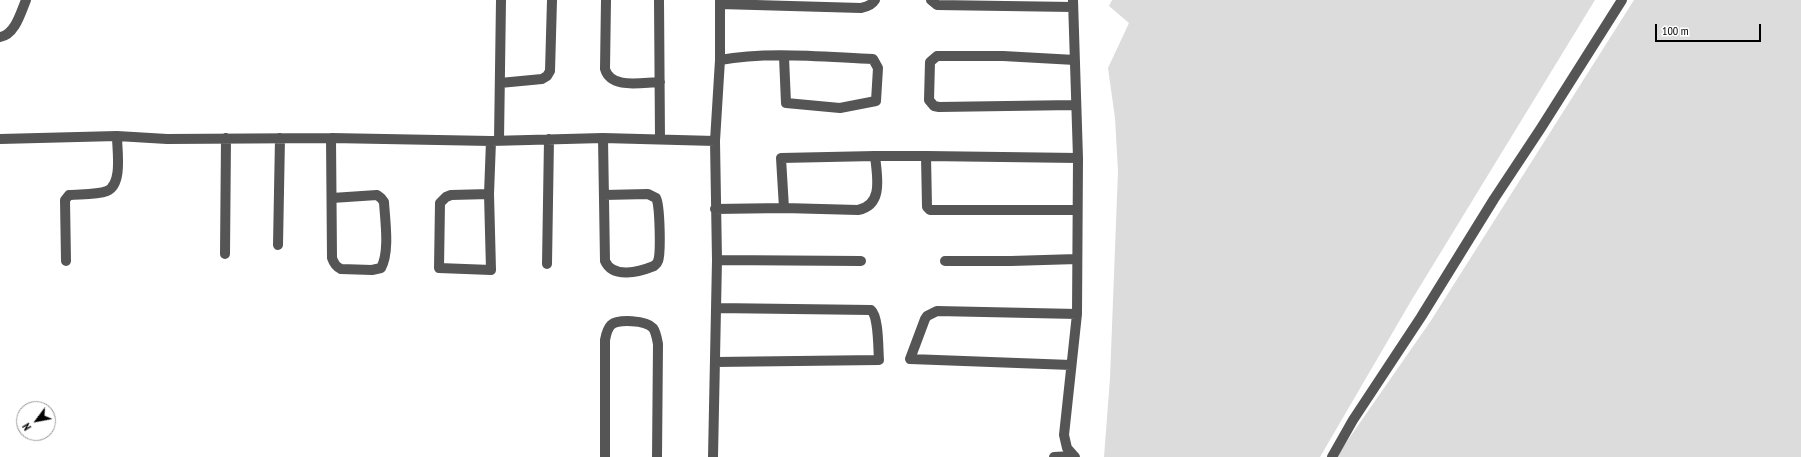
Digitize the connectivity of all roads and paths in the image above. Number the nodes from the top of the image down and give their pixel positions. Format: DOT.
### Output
graph roads {
  1 [pos="26,0"];
  2 [pos="501,0"];
  3 [pos="552,0"];
  4 [pos="606,0"];
  5 [pos="659,0"];
  6 [pos="875,0"];
  7 [pos="931,0"];
  8 [pos="1622,0"];
  9 [pos="720,2"];
  10 [pos="1073,4"];
  11 [pos="0,37"];
  12 [pos="784,56"];
  13 [pos="720,60"];
  14 [pos="1074,60"];
  15 [pos="500,82"];
  16 [pos="660,82"];
  17 [pos="1075,105"];
  18 [pos="117,136"];
  19 [pos="226,138"];
  20 [pos="280,138"];
  21 [pos="331,138"];
  22 [pos="604,138"];
  23 [pos="0,139"];
  24 [pos="549,139"];
  25 [pos="660,139"];
  26 [pos="495,140"];
  27 [pos="715,141"];
  28 [pos="876,156"];
  29 [pos="926,156"];
  30 [pos="1078,158"];
  31 [pos="489,194"];
  32 [pos="604,195"];
  33 [pos="332,198"];
  34 [pos="784,208"];
  35 [pos="716,209"];
  36 [pos="1076,210"];
  37 [pos="278,245"];
  38 [pos="225,254"];
  39 [pos="1077,259"];
  40 [pos="717,260"];
  41 [pos="66,261"];
  42 [pos="861,261"];
  43 [pos="945,261"];
  44 [pos="546,264"];
  45 [pos="716,308"];
  46 [pos="1077,314"];
  47 [pos="715,362"];
  48 [pos="1071,365"];
  49 [pos="1074,456"];
  50 [pos="604,457"];
  51 [pos="657,457"];
  52 [pos="713,457"];
  53 [pos="1054,457"];
  54 [pos="1332,457"];
  1 -- 11 [label="street"];
  2 -- 15 [label="street"];
  3 -- 15 [label="street"];
  4 -- 16 [label="street"];
  5 -- 16 [label="street"];
  6 -- 9 [label="street"];
  7 -- 10 [label="street"];
  8 -- 54 [label="street"];
  9 -- 13 [label="street"];
  10 -- 14 [label="street"];
  12 -- 12 [label="street"];
  12 -- 13 [label="street"];
  13 -- 27 [label="street"];
  14 -- 17 [label="street"];
  14 -- 17 [label="street"];
  15 -- 26 [label="street"];
  16 -- 25 [label="street"];
  17 -- 30 [label="street"];
  18 -- 19 [label="street"];
  18 -- 23 [label="street"];
  18 -- 41 [label="street"];
  19 -- 20 [label="street"];
  19 -- 38 [label="street"];
  20 -- 21 [label="street"];
  20 -- 37 [label="street"];
  21 -- 26 [label="street"];
  21 -- 33 [label="street"];
  22 -- 24 [label="street"];
  22 -- 25 [label="street"];
  22 -- 32 [label="street"];
  24 -- 26 [label="street"];
  24 -- 44 [label="street"];
  25 -- 27 [label="street"];
  26 -- 31 [label="street"];
  27 -- 35 [label="street"];
  28 -- 29 [label="street"];
  28 -- 34 [label="street"];
  28 -- 34 [label="street"];
  29 -- 30 [label="street"];
  29 -- 36 [label="street"];
  30 -- 36 [label="street"];
  31 -- 31 [label="street"];
  32 -- 32 [label="street"];
  33 -- 33 [label="street"];
  34 -- 35 [label="street"];
  35 -- 40 [label="street"];
  36 -- 39 [label="street"];
  39 -- 43 [label="street"];
  39 -- 46 [label="street"];
  40 -- 42 [label="street"];
  40 -- 45 [label="street"];
  45 -- 47 [label="street"];
  45 -- 47 [label="street"];
  46 -- 48 [label="street"];
  46 -- 48 [label="street"];
  47 -- 52 [label="street"];
  48 -- 49 [label="street"];
  49 -- 53 [label="street"];
  50 -- 51 [label="street"];
}
